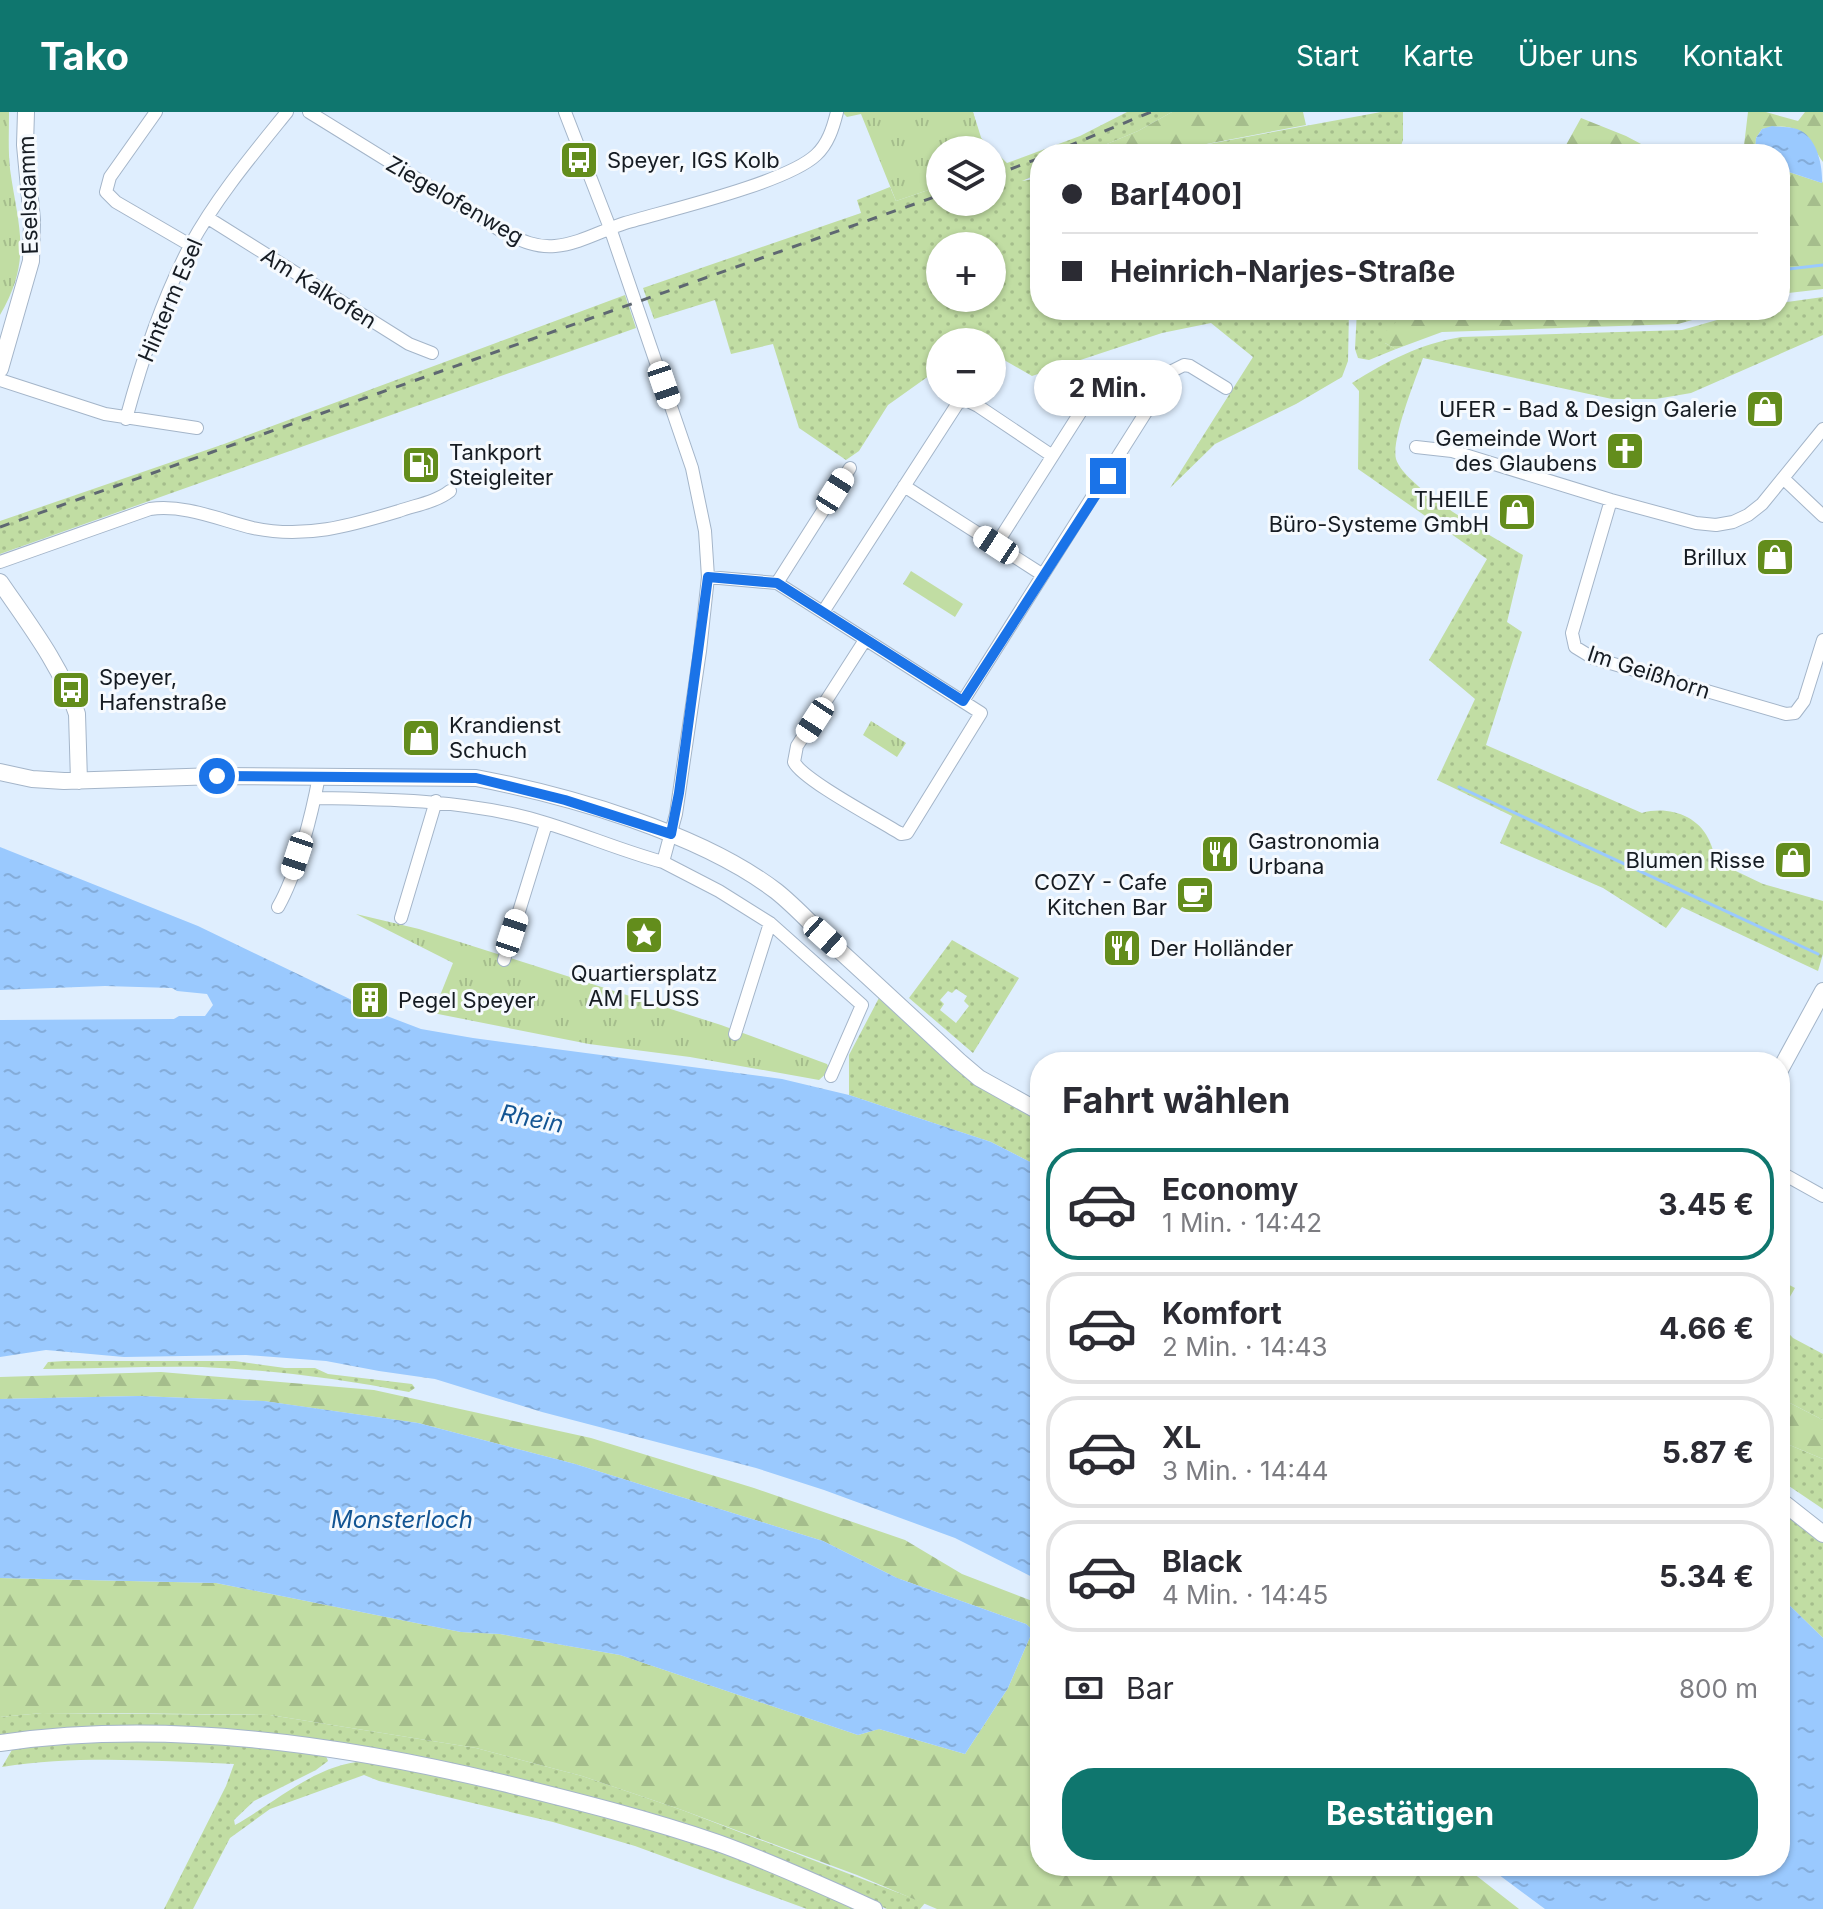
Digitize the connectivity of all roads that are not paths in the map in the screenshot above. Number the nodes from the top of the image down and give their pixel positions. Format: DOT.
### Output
graph roads {
  1 [pos="26,112"];
  2 [pos="156,112"];
  3 [pos="287,112"];
  4 [pos="309,112"];
  5 [pos="565,112"];
  6 [pos="837,112"];
  7 [pos="208,218"];
  8 [pos="610,228"];
  9 [pos="190,245"];
  10 [pos="432,353"];
  11 [pos="0,369"];
  12 [pos="0,380"];
  13 [pos="1226,388"];
  14 [pos="1090,397"];
  15 [pos="126,419"];
  16 [pos="197,428"];
  17 [pos="1823,429"];
  18 [pos="1416,447"];
  19 [pos="1051,455"];
  20 [pos="850,468"];
  21 [pos="1784,479"];
  22 [pos="904,486"];
  23 [pos="450,491"];
  24 [pos="1611,500"];
  25 [pos="1823,516"];
  26 [pos="996,545"];
  27 [pos="0,562"];
  28 [pos="1043,575"];
  29 [pos="708,577"];
  30 [pos="0,582"];
  31 [pos="777,583"];
  32 [pos="823,612"];
  33 [pos="865,640"];
  34 [pos="1823,640"];
  35 [pos="963,701"];
  36 [pos="0,772"];
  37 [pos="319,776"];
  38 [pos="79,781"];
  39 [pos="315,798"];
  40 [pos="436,801"];
  41 [pos="546,824"];
  42 [pos="671,834"];
  43 [pos="663,862"];
  44 [pos="278,907"];
  45 [pos="401,918"];
  46 [pos="770,923"];
  47 [pos="504,960"];
  48 [pos="877,984"];
  49 [pos="1823,991"];
  50 [pos="862,1005"];
  51 [pos="735,1034"];
  52 [pos="1790,1052"];
  53 [pos="831,1076"];
  54 [pos="1030,1106"];
  55 [pos="1790,1178"];
  56 [pos="1823,1196"];
  57 [pos="1790,1508"];
  58 [pos="1823,1534"];
  59 [pos="0,1743"];
  60 [pos="874,1909"];
  1 -- 11 [label="street, Eselsdamm"];
  2 -- 9 [label="street"];
  3 -- 7 [label="street, Hinterm Esel"];
  4 -- 8 [label="street, Ziegelofenweg"];
  5 -- 8 [label="street"];
  6 -- 8 [label="street, Ziegelofenweg"];
  7 -- 9 [label="street, Hinterm Esel"];
  7 -- 10 [label="street, Am Kalkofen"];
  8 -- 29 [label="street"];
  9 -- 15 [label="street, Hinterm Esel"];
  12 -- 15 [label="street"];
  13 -- 28 [label="street"];
  14 -- 19 [label="street"];
  15 -- 16 [label="street"];
  17 -- 21 [label="street"];
  18 -- 24 [label="street"];
  19 -- 22 [label="street"];
  19 -- 26 [label="street"];
  20 -- 31 [label="street"];
  21 -- 24 [label="street"];
  21 -- 25 [label="street"];
  22 -- 26 [label="street"];
  22 -- 32 [label="street"];
  23 -- 27 [label="street"];
  24 -- 34 [label="street, Im Geißhorn"];
  26 -- 28 [label="street"];
  28 -- 35 [label="street"];
  29 -- 31 [label="street"];
  29 -- 42 [label="street"];
  30 -- 38 [label="street"];
  31 -- 32 [label="street"];
  32 -- 33 [label="street"];
  33 -- 35 [label="street"];
  33 -- 35 [label="street"];
  36 -- 38 [label="street"];
  37 -- 38 [label="street"];
  37 -- 39 [label="street"];
  37 -- 42 [label="street"];
  39 -- 40 [label="street"];
  39 -- 44 [label="street"];
  40 -- 41 [label="street"];
  40 -- 45 [label="street"];
  41 -- 43 [label="street"];
  41 -- 47 [label="street"];
  42 -- 43 [label="street"];
  42 -- 48 [label="street"];
  43 -- 46 [label="street"];
  46 -- 50 [label="street"];
  46 -- 51 [label="street"];
  48 -- 50 [label="street"];
  48 -- 54 [label="street"];
  49 -- 52 [label="street"];
  50 -- 53 [label="street"];
  55 -- 56 [label="street"];
  57 -- 58 [label="street"];
  59 -- 60 [label="street"];
}
